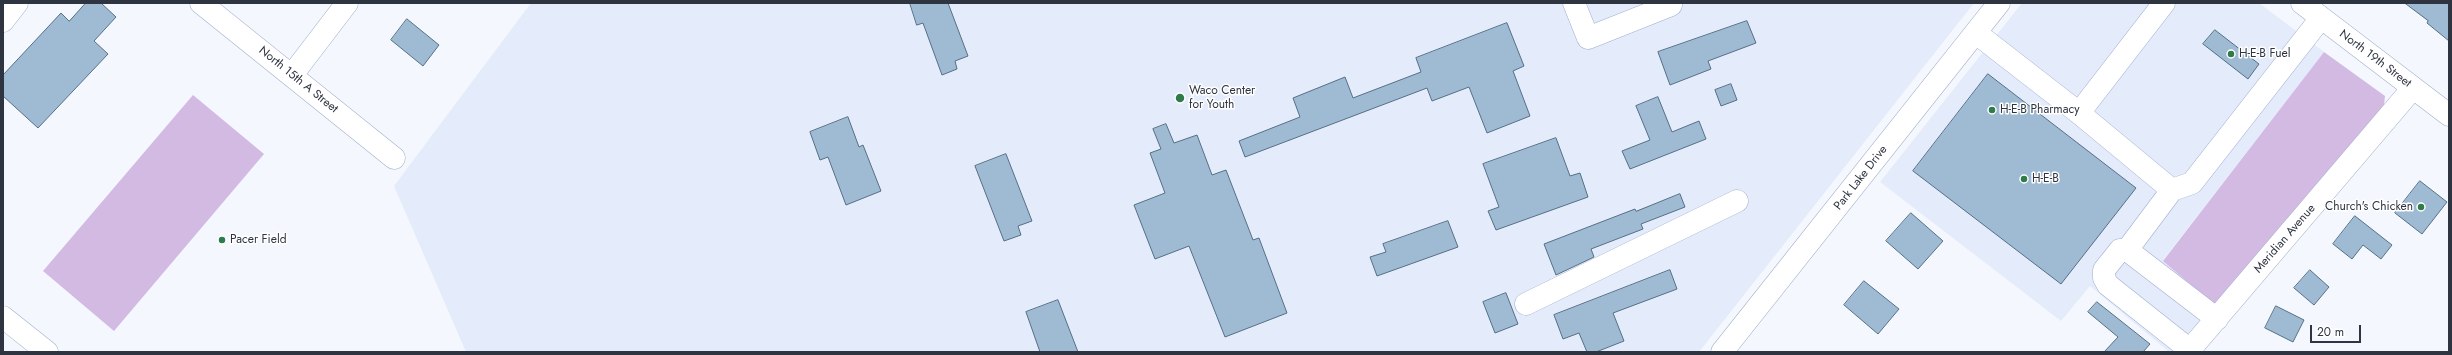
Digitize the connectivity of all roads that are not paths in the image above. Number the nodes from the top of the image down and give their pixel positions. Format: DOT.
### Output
graph roads {
  1 [pos="18,3"];
  2 [pos="201,3"];
  3 [pos="347,3"];
  4 [pos="1574,3"];
  5 [pos="1670,3"];
  6 [pos="1999,3"];
  7 [pos="2164,3"];
  8 [pos="2302,3"];
  9 [pos="2321,18"];
  10 [pos="3,21"];
  11 [pos="1976,33"];
  12 [pos="292,75"];
  13 [pos="2413,88"];
  14 [pos="2079,113"];
  15 [pos="2449,115"];
  16 [pos="394,158"];
  17 [pos="2172,190"];
  18 [pos="1737,201"];
  19 [pos="2126,250"];
  20 [pos="1526,304"];
  21 [pos="3,317"];
  22 [pos="2217,319"];
  23 [pos="2189,351"];
  24 [pos="47,352"];
  25 [pos="1722,352"];
  1 -- 10 [label="street"];
  2 -- 12 [label="street, North 15th A Street"];
  3 -- 12 [label="street"];
  4 -- 5 [label="street"];
  6 -- 11 [label="street, Park Lake Drive"];
  7 -- 14 [label="street"];
  8 -- 9 [label="street, North 19th Street"];
  9 -- 13 [label="street, North 19th Street"];
  9 -- 17 [label="street"];
  11 -- 14 [label="street"];
  11 -- 25 [label="street, Park Lake Drive"];
  12 -- 16 [label="street, North 15th A Street"];
  13 -- 15 [label="street, North 19th Street"];
  13 -- 22 [label="street, Meridian Avenue"];
  14 -- 17 [label="street"];
  17 -- 19 [label="street"];
  18 -- 20 [label="street"];
  19 -- 22 [label="street"];
  19 -- 23 [label="street"];
  21 -- 24 [label="street"];
  22 -- 23 [label="street, Meridian Avenue"];
}
